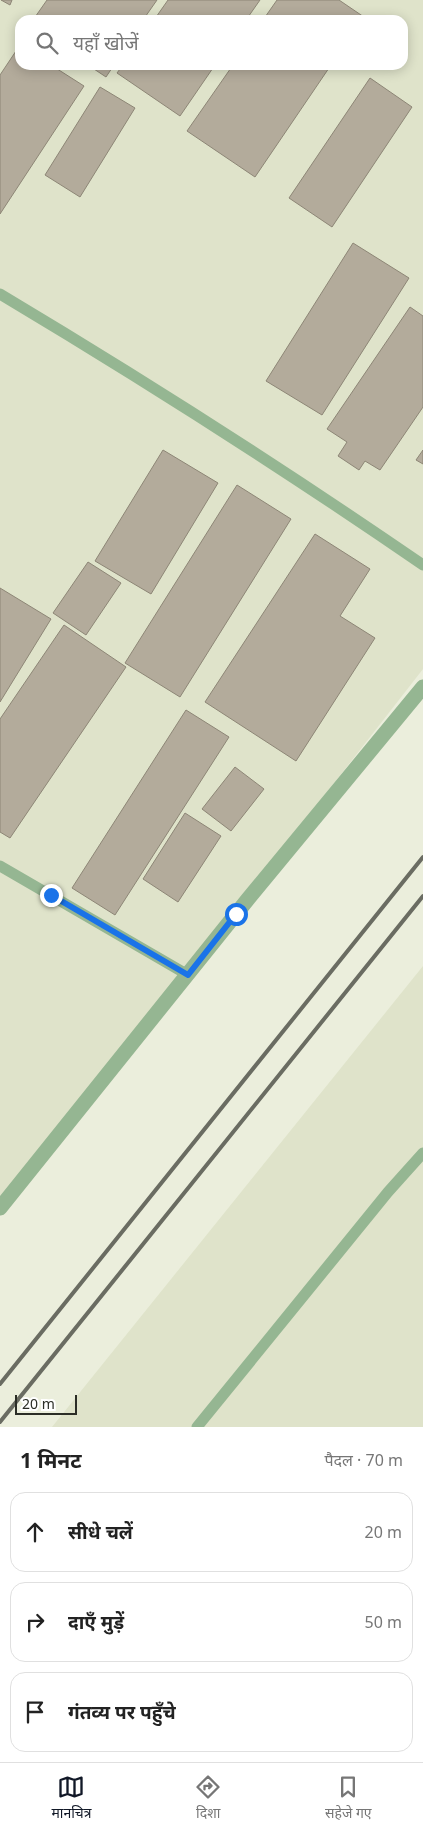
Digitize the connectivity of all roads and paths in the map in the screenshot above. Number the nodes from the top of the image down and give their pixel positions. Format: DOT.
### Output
graph roads {
  1 [pos="0,294"];
  2 [pos="423,565"];
  3 [pos="423,687"];
  4 [pos="0,866"];
  5 [pos="188,975"];
  6 [pos="423,1153"];
  7 [pos="0,1208"];
  8 [pos="197,1427"];
  1 -- 2 [label="lane"];
  3 -- 5 [label="street"];
  4 -- 5 [label="lane"];
  5 -- 7 [label="street"];
  6 -- 8 [label="lane"];
}
